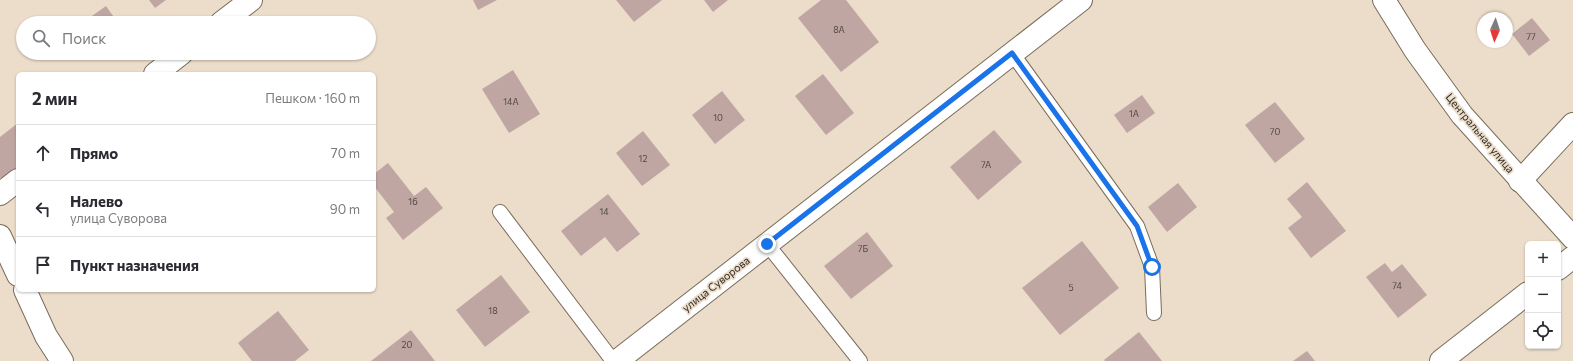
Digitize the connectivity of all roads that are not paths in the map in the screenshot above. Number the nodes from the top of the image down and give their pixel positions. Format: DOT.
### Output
graph roads {
  1 [pos="250,0"];
  2 [pos="1081,0"];
  3 [pos="1384,0"];
  4 [pos="230,16"];
  5 [pos="1012,53"];
  6 [pos="173,60"];
  7 [pos="158,72"];
  8 [pos="1573,124"];
  9 [pos="1520,181"];
  10 [pos="16,182"];
  11 [pos="0,194"];
  12 [pos="500,212"];
  13 [pos="0,236"];
  14 [pos="1573,238"];
  15 [pos="767,244"];
  16 [pos="1573,257"];
  17 [pos="1561,267"];
  18 [pos="16,271"];
  19 [pos="26,292"];
  20 [pos="1525,295"];
  21 [pos="1154,314"];
  22 [pos="58,359"];
  23 [pos="613,361"];
  24 [pos="617,361"];
  25 [pos="860,361"];
  26 [pos="1441,361"];
  1 -- 4 [label="street"];
  2 -- 5 [label="street, улица Суворова"];
  3 -- 9 [label="street, Центральная улица"];
  5 -- 15 [label="street, улица Суворова"];
  5 -- 21 [label="lane"];
  6 -- 7 [label="street"];
  8 -- 9 [label="street"];
  9 -- 14 [label="street, Центральная улица"];
  10 -- 11 [label="street"];
  12 -- 23 [label="lane"];
  13 -- 18 [label="street"];
  15 -- 24 [label="street, улица Суворова"];
  15 -- 25 [label="lane"];
  16 -- 17 [label="street"];
  19 -- 22 [label="street"];
  20 -- 26 [label="street"];
}
